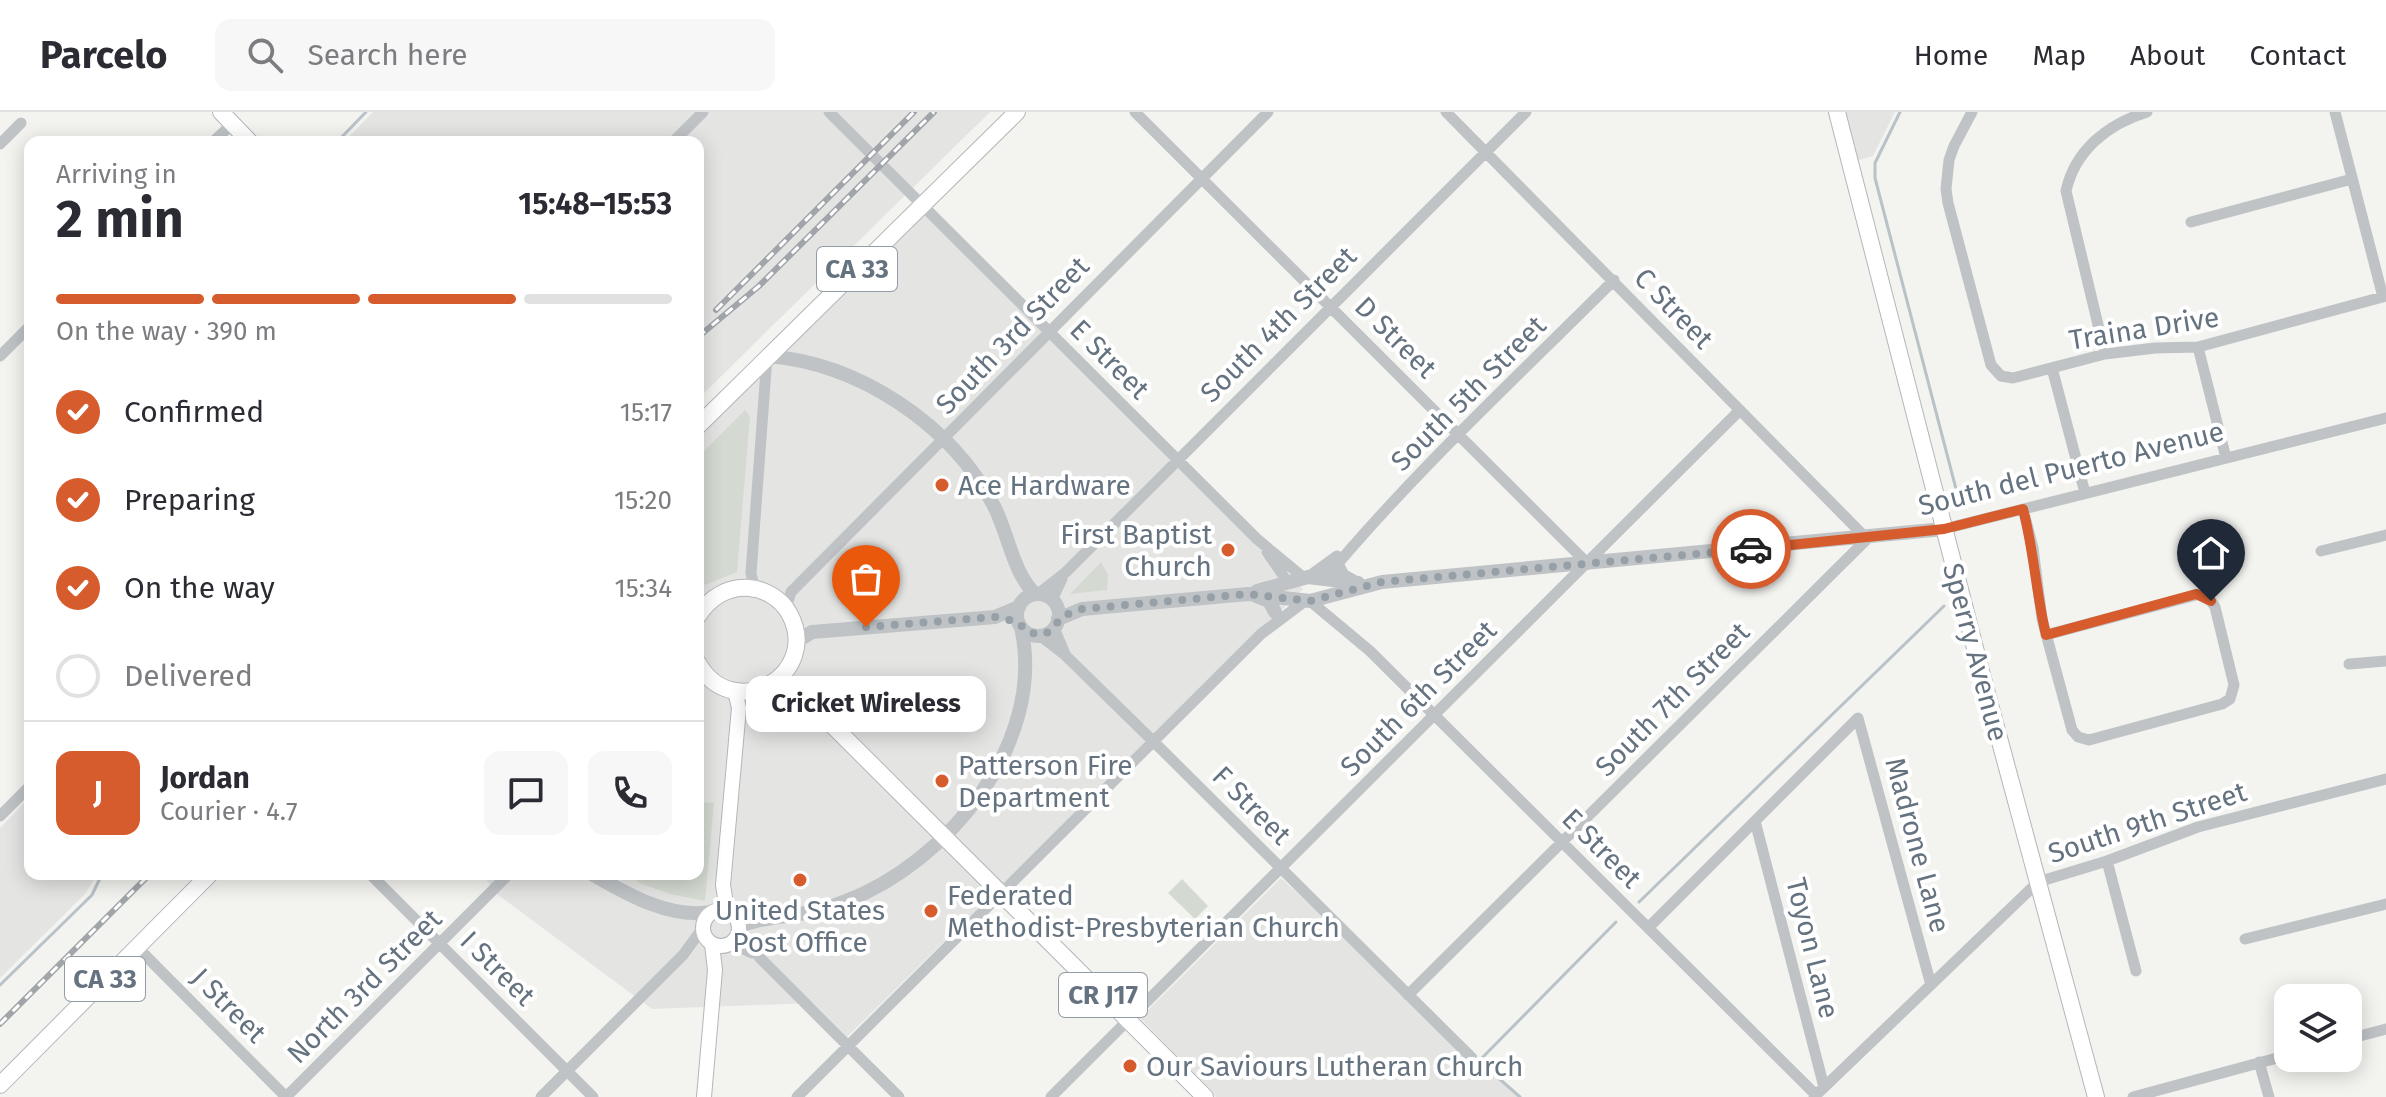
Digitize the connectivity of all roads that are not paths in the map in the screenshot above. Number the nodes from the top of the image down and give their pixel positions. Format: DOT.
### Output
graph roads {
  1 [pos="703,112"];
  2 [pos="829,112"];
  3 [pos="1017,112"];
  4 [pos="1135,112"];
  5 [pos="1268,112"];
  6 [pos="1446,112"];
  7 [pos="1526,112"];
  8 [pos="1837,112"];
  9 [pos="1972,112"];
  10 [pos="2147,112"];
  11 [pos="2335,112"];
  12 [pos="224,115"];
  13 [pos="21,123"];
  14 [pos="215,136"];
  15 [pos="244,136"];
  16 [pos="679,136"];
  17 [pos="0,144"];
  18 [pos="1486,152"];
  19 [pos="1202,177"];
  20 [pos="2352,179"];
  21 [pos="924,205"];
  22 [pos="2191,222"];
  23 [pos="1614,280"];
  24 [pos="2385,296"];
  25 [pos="1331,306"];
  26 [pos="24,332"];
  27 [pos="1050,333"];
  28 [pos="2198,347"];
  29 [pos="1,353"];
  30 [pos="2105,354"];
  31 [pos="767,356"];
  32 [pos="2052,368"];
  33 [pos="1740,410"];
  34 [pos="2386,418"];
  35 [pos="704,420"];
  36 [pos="1460,434"];
  37 [pos="944,439"];
  38 [pos="2226,458"];
  39 [pos="1177,459"];
  40 [pos="2085,493"];
  41 [pos="2023,509"];
  42 [pos="1944,529"];
  43 [pos="2386,535"];
  44 [pos="1257,539"];
  45 [pos="1867,539"];
  46 [pos="1357,541"];
  47 [pos="2321,551"];
  48 [pos="1588,564"];
  49 [pos="1337,565"];
  50 [pos="751,573"];
  51 [pos="1306,577"];
  52 [pos="1382,582"];
  53 [pos="1358,583"];
  54 [pos="739,588"];
  55 [pos="1327,588"];
  56 [pos="1286,589"];
  57 [pos="1243,594"];
  58 [pos="778,597"];
  59 [pos="704,601"];
  60 [pos="1308,601"];
  61 [pos="1037,610"];
  62 [pos="1275,612"];
  63 [pos="795,633"];
  64 [pos="1261,634"];
  65 [pos="1038,635"];
  66 [pos="2046,635"];
  67 [pos="1354,636"];
  68 [pos="1065,655"];
  69 [pos="2386,661"];
  70 [pos="1025,663"];
  71 [pos="2349,664"];
  72 [pos="704,678"];
  73 [pos="786,678"];
  74 [pos="742,692"];
  75 [pos="1434,716"];
  76 [pos="1154,742"];
  77 [pos="2386,779"];
  78 [pos="24,792"];
  79 [pos="0,816"];
  80 [pos="1755,821"];
  81 [pos="946,837"];
  82 [pos="1562,843"];
  83 [pos="2107,861"];
  84 [pos="1281,868"];
  85 [pos="204,880"];
  86 [pos="376,880"];
  87 [pos="503,880"];
  88 [pos="603,880"];
  89 [pos="2038,882"];
  90 [pos="1001,892"];
  91 [pos="2386,904"];
  92 [pos="721,911"];
  93 [pos="684,912"];
  94 [pos="763,919"];
  95 [pos="702,927"];
  96 [pos="739,928"];
  97 [pos="1648,928"];
  98 [pos="2245,939"];
  99 [pos="440,943"];
  100 [pos="711,944"];
  101 [pos="729,944"];
  102 [pos="137,947"];
  103 [pos="683,955"];
  104 [pos="760,958"];
  105 [pos="715,970"];
  106 [pos="2136,971"];
  107 [pos="1931,985"];
  108 [pos="1408,995"];
  109 [pos="1128,1020"];
  110 [pos="2386,1029"];
  111 [pos="2362,1035"];
  112 [pos="848,1045"];
  113 [pos="1472,1058"];
  114 [pos="2274,1058"];
  115 [pos="2259,1062"];
  116 [pos="567,1071"];
  117 [pos="0,1085"];
  118 [pos="1818,1093"];
  119 [pos="286,1097"];
  120 [pos="541,1097"];
  121 [pos="593,1097"];
  122 [pos="704,1097"];
  123 [pos="797,1097"];
  124 [pos="899,1097"];
  125 [pos="1051,1097"];
  126 [pos="1205,1097"];
  127 [pos="2096,1097"];
  128 [pos="2133,1097"];
  129 [pos="2269,1097"];
  1 -- 16 [label="street"];
  2 -- 21 [label="street, E Street"];
  3 -- 21 [label="main road, CA 33"];
  4 -- 19 [label="street, D Street"];
  5 -- 19 [label="street, South 3rd Street"];
  6 -- 18 [label="street, C Street"];
  7 -- 18 [label="street, South 4th Street"];
  8 -- 42 [label="main road, Sperry Avenue"];
  9 -- 32 [label="street, Traina Drive"];
  10 -- 30 [label="street"];
  11 -- 20 [label="street"];
  12 -- 14 [label="street"];
  12 -- 15 [label="main road"];
  13 -- 17 [label="street"];
  18 -- 23 [label="street, C Street"];
  18 -- 25 [label="street, South 4th Street"];
  19 -- 25 [label="street, D Street"];
  19 -- 27 [label="street, South 3rd Street"];
  20 -- 22 [label="street"];
  20 -- 24 [label="street"];
  21 -- 27 [label="street, E Street"];
  21 -- 31 [label="main road, CA 33"];
  23 -- 33 [label="street, C Street"];
  23 -- 36 [label="street, South 5th Street"];
  24 -- 28 [label="street, Traina Drive"];
  25 -- 36 [label="street, D Street"];
  25 -- 39 [label="street, South 4th Street"];
  26 -- 29 [label="street"];
  27 -- 37 [label="street, South 3rd Street"];
  27 -- 39 [label="street, E Street"];
  28 -- 30 [label="street, Traina Drive"];
  28 -- 38 [label="street"];
  30 -- 32 [label="street, Traina Drive"];
  31 -- 35 [label="main road, CA 33"];
  31 -- 37 [label="street"];
  31 -- 50 [label="street"];
  32 -- 40 [label="street"];
  33 -- 45 [label="street, C Street"];
  33 -- 48 [label="street, South 6th Street"];
  34 -- 38 [label="street, South del Puerto Avenue"];
  36 -- 46 [label="street, South 5th Street"];
  36 -- 48 [label="street, D Street"];
  37 -- 58 [label="street, South 3rd Street"];
  37 -- 61 [label="street"];
  38 -- 40 [label="street, South del Puerto Avenue"];
  39 -- 44 [label="street, E Street"];
  39 -- 61 [label="street, South 4th Street"];
  40 -- 41 [label="street, South del Puerto Avenue"];
  41 -- 42 [label="street, South del Puerto Avenue"];
  41 -- 66 [label="street"];
  42 -- 45 [label="street, South del Puerto Avenue"];
  42 -- 89 [label="main road, Sperry Avenue"];
  43 -- 47 [label="street"];
  44 -- 51 [label="street, E Street"];
  44 -- 56 [label="street, E Street"];
  45 -- 48 [label="street, South del Puerto Avenue"];
  45 -- 82 [label="street, South 7th Street"];
  46 -- 49 [label="street, South 5th Street"];
  46 -- 51 [label="street, South 5th Street"];
  48 -- 52 [label="street, South del Puerto Avenue"];
  48 -- 75 [label="street, South 6th Street"];
  49 -- 53 [label="street"];
  49 -- 55 [label="street, South 5th Street"];
  50 -- 54 [label="street"];
  50 -- 58 [label="street"];
  51 -- 55 [label="street, South del Puerto Avenue"];
  51 -- 56 [label="street, South del Puerto Avenue"];
  52 -- 53 [label="street, South del Puerto Avenue"];
  52 -- 55 [label="street, South del Puerto Avenue"];
  53 -- 55 [label="street, South del Puerto Avenue"];
  54 -- 58 [label="main road"];
  54 -- 59 [label="main road"];
  55 -- 60 [label="street, South del Puerto Avenue"];
  55 -- 67 [label="street, E Street"];
  56 -- 57 [label="street, South del Puerto Avenue"];
  56 -- 60 [label="street, South del Puerto Avenue"];
  56 -- 62 [label="street"];
  57 -- 61 [label="street, South del Puerto Avenue"];
  57 -- 62 [label="street"];
  58 -- 63 [label="main road"];
  60 -- 64 [label="street"];
  60 -- 67 [label="street, E Street"];
  61 -- 63 [label="street"];
  61 -- 65 [label="street"];
  61 -- 68 [label="street, F Street"];
  61 -- 70 [label="street"];
  62 -- 64 [label="street"];
  63 -- 73 [label="main road"];
  64 -- 76 [label="street"];
  65 -- 68 [label="street, F Street"];
  65 -- 70 [label="street"];
  66 -- 66 [label="street"];
  67 -- 75 [label="street, E Street"];
  68 -- 76 [label="street, F Street"];
  69 -- 71 [label="street"];
  70 -- 81 [label="street"];
  72 -- 74 [label="main road"];
  73 -- 74 [label="main road"];
  73 -- 81 [label="main road, CR J17"];
  74 -- 92 [label="main road"];
  75 -- 82 [label="street, E Street"];
  75 -- 84 [label="street, South 6th Street"];
  76 -- 84 [label="street, F Street"];
  76 -- 90 [label="street"];
  77 -- 83 [label="street, South 9th Street"];
  78 -- 79 [label="street"];
  80 -- 97 [label="street"];
  80 -- 107 [label="street, Madrone Lane"];
  80 -- 118 [label="street, Toyon Lane"];
  81 -- 90 [label="main road, CR J17"];
  81 -- 94 [label="street"];
  82 -- 97 [label="street, E Street"];
  82 -- 108 [label="street, South 7th Street"];
  83 -- 89 [label="street, South 9th Street"];
  83 -- 106 [label="street"];
  84 -- 108 [label="street, F Street"];
  84 -- 109 [label="street, South 6th Street"];
  85 -- 102 [label="main road, CA 33"];
  86 -- 99 [label="street, I Street"];
  87 -- 99 [label="street, North 3rd Street"];
  88 -- 93 [label="street"];
  89 -- 107 [label="street, South 9th Street"];
  89 -- 127 [label="main road, Sperry Avenue"];
  90 -- 109 [label="main road, CR J17"];
  90 -- 112 [label="street"];
  91 -- 98 [label="street"];
  92 -- 93 [label="street"];
  92 -- 94 [label="street"];
  92 -- 95 [label="main road"];
  92 -- 96 [label="main road"];
  93 -- 95 [label="street"];
  94 -- 96 [label="street"];
  95 -- 100 [label="main road"];
  95 -- 103 [label="street"];
  96 -- 101 [label="main road"];
  96 -- 104 [label="street"];
  97 -- 118 [label="street, E Street"];
  99 -- 116 [label="street, I Street"];
  99 -- 119 [label="street, North 3rd Street"];
  100 -- 101 [label="main road"];
  100 -- 103 [label="street"];
  100 -- 105 [label="main road"];
  101 -- 104 [label="street"];
  101 -- 105 [label="main road"];
  102 -- 117 [label="main road, CA 33"];
  102 -- 119 [label="street, J Street"];
  103 -- 116 [label="street"];
  104 -- 112 [label="street"];
  105 -- 122 [label="main road"];
  107 -- 118 [label="street, South 9th Street"];
  108 -- 113 [label="street, F Street"];
  109 -- 125 [label="street, South 6th Street"];
  109 -- 126 [label="main road, CR J17"];
  110 -- 111 [label="street"];
  112 -- 123 [label="street"];
  112 -- 124 [label="street"];
  114 -- 115 [label="street"];
  115 -- 128 [label="street"];
  115 -- 129 [label="street"];
  116 -- 120 [label="street"];
  116 -- 121 [label="street, I Street"];
}
